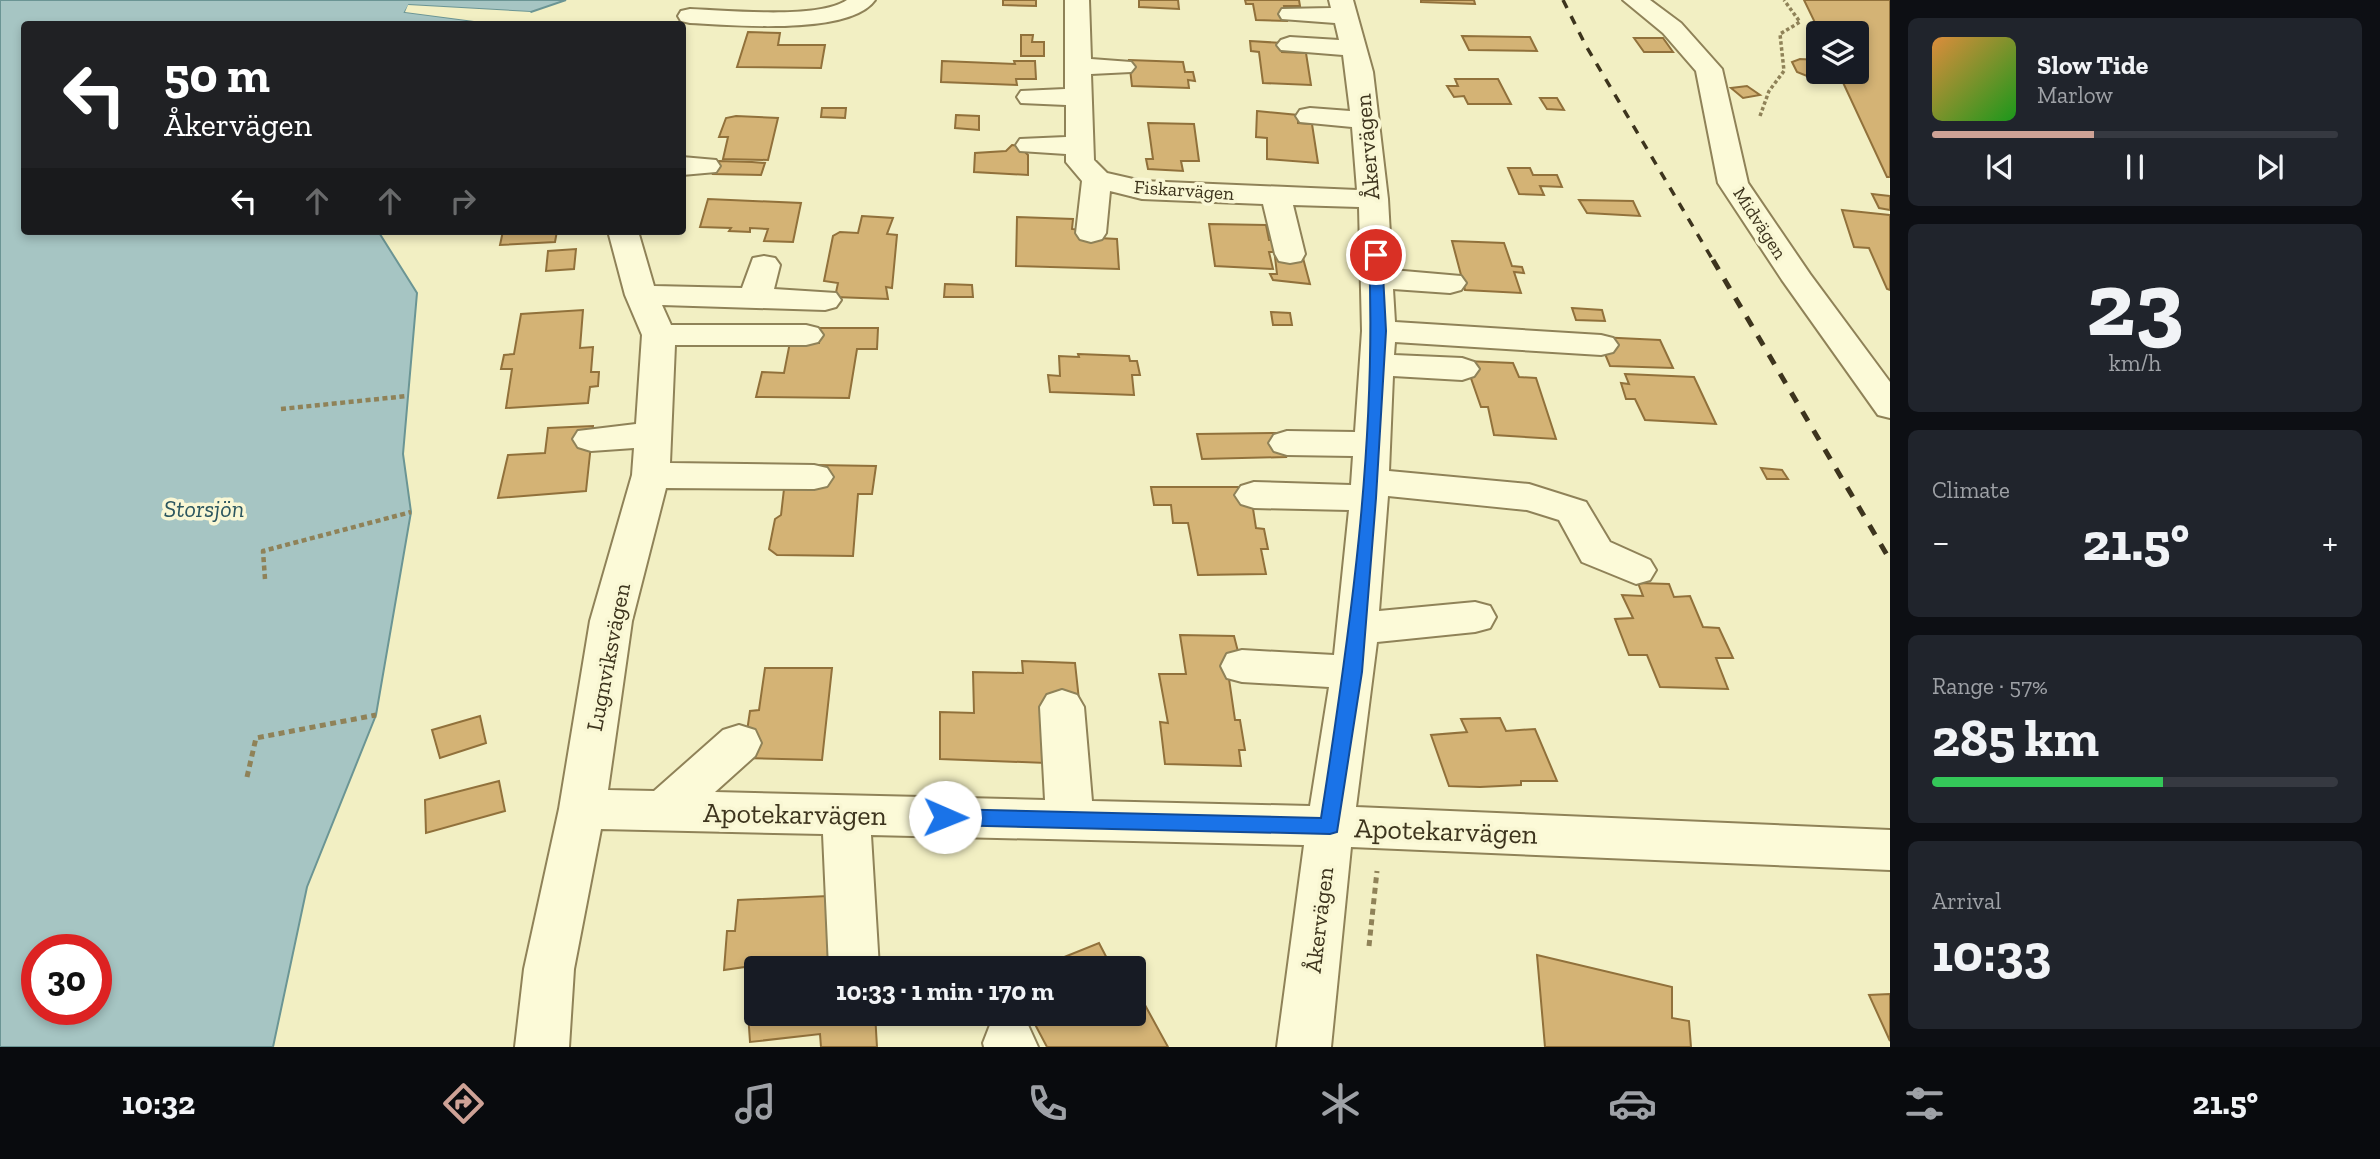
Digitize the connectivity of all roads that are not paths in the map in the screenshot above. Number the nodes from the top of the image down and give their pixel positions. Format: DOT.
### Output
graph roads {
  1 [pos="712,0"];
  2 [pos="863,0"];
  3 [pos="1077,0"];
  4 [pos="1635,0"];
  5 [pos="1343,8"];
  6 [pos="1291,14"];
  7 [pos="684,20"];
  8 [pos="1290,45"];
  9 [pos="1354,48"];
  10 [pos="1078,66"];
  11 [pos="1122,67"];
  12 [pos="1030,97"];
  13 [pos="1079,97"];
  14 [pos="1310,116"];
  15 [pos="1365,120"];
  16 [pos="1030,145"];
  17 [pos="1080,146"];
  18 [pos="1097,179"];
  19 [pos="1276,195"];
  20 [pos="1373,200"];
  21 [pos="1091,233"];
  22 [pos="624,235"];
  23 [pos="1290,254"];
  24 [pos="764,265"];
  25 [pos="1377,278"];
  26 [pos="1450,283"];
  27 [pos="641,296"];
  28 [pos="755,299"];
  29 [pos="825,300"];
  30 [pos="659,335"];
  31 [pos="806,335"];
  32 [pos="1601,345"];
  33 [pos="1378,348"];
  34 [pos="1462,369"];
  35 [pos="1890,407"];
  36 [pos="591,439"];
  37 [pos="1287,443"];
  38 [pos="652,455"];
  39 [pos="1369,475"];
  40 [pos="814,477"];
  41 [pos="1254,495"];
  42 [pos="1636,570"];
  43 [pos="1475,617"];
  44 [pos="1357,628"];
  45 [pos="1242,666"];
  46 [pos="1353,672"];
  47 [pos="1062,707"];
  48 [pos="739,743"];
  49 [pos="582,809"];
  50 [pos="664,811"];
  51 [pos="846,815"];
  52 [pos="1070,820"];
  53 [pos="1330,826"];
  54 [pos="1890,850"];
  55 [pos="853,956"];
  56 [pos="542,1047"];
  57 [pos="1304,1047"];
  1 -- 7 [label="street"];
  2 -- 7 [label="street"];
  3 -- 10 [label="street"];
  4 -- 35 [label="street, Midvägen"];
  5 -- 6 [label="street"];
  5 -- 9 [label="street, Åkervägen"];
  8 -- 9 [label="street"];
  9 -- 15 [label="street, Åkervägen"];
  10 -- 11 [label="street"];
  10 -- 13 [label="street"];
  12 -- 13 [label="street"];
  13 -- 17 [label="street"];
  14 -- 15 [label="street"];
  15 -- 20 [label="street, Åkervägen"];
  16 -- 17 [label="street"];
  17 -- 18 [label="street"];
  18 -- 19 [label="street, Fiskarvägen"];
  18 -- 21 [label="street"];
  19 -- 20 [label="street, Fiskarvägen"];
  19 -- 23 [label="street"];
  20 -- 25 [label="street, Åkervägen"];
  22 -- 27 [label="street, Lugnviksvägen"];
  24 -- 28 [label="street"];
  25 -- 26 [label="street"];
  25 -- 33 [label="street, Åkervägen"];
  27 -- 28 [label="street"];
  27 -- 30 [label="street, Lugnviksvägen"];
  28 -- 29 [label="street"];
  30 -- 31 [label="street"];
  30 -- 38 [label="street, Lugnviksvägen"];
  32 -- 33 [label="street"];
  33 -- 34 [label="street"];
  33 -- 39 [label="street, Åkervägen"];
  36 -- 38 [label="street"];
  37 -- 39 [label="street"];
  38 -- 40 [label="street"];
  38 -- 49 [label="street, Lugnviksvägen"];
  39 -- 41 [label="street"];
  39 -- 42 [label="street"];
  39 -- 44 [label="street, Åkervägen"];
  43 -- 44 [label="street"];
  44 -- 46 [label="street, Åkervägen"];
  45 -- 46 [label="street"];
  46 -- 53 [label="street, Åkervägen"];
  47 -- 52 [label="street"];
  48 -- 50 [label="street"];
  49 -- 50 [label="street, Apotekarvägen"];
  49 -- 56 [label="street, Lugnviksvägen"];
  50 -- 51 [label="street, Apotekarvägen"];
  51 -- 52 [label="street, Apotekarvägen"];
  51 -- 55 [label="street"];
  52 -- 53 [label="street, Apotekarvägen"];
  53 -- 54 [label="street, Apotekarvägen"];
  53 -- 57 [label="street, Åkervägen"];
}
